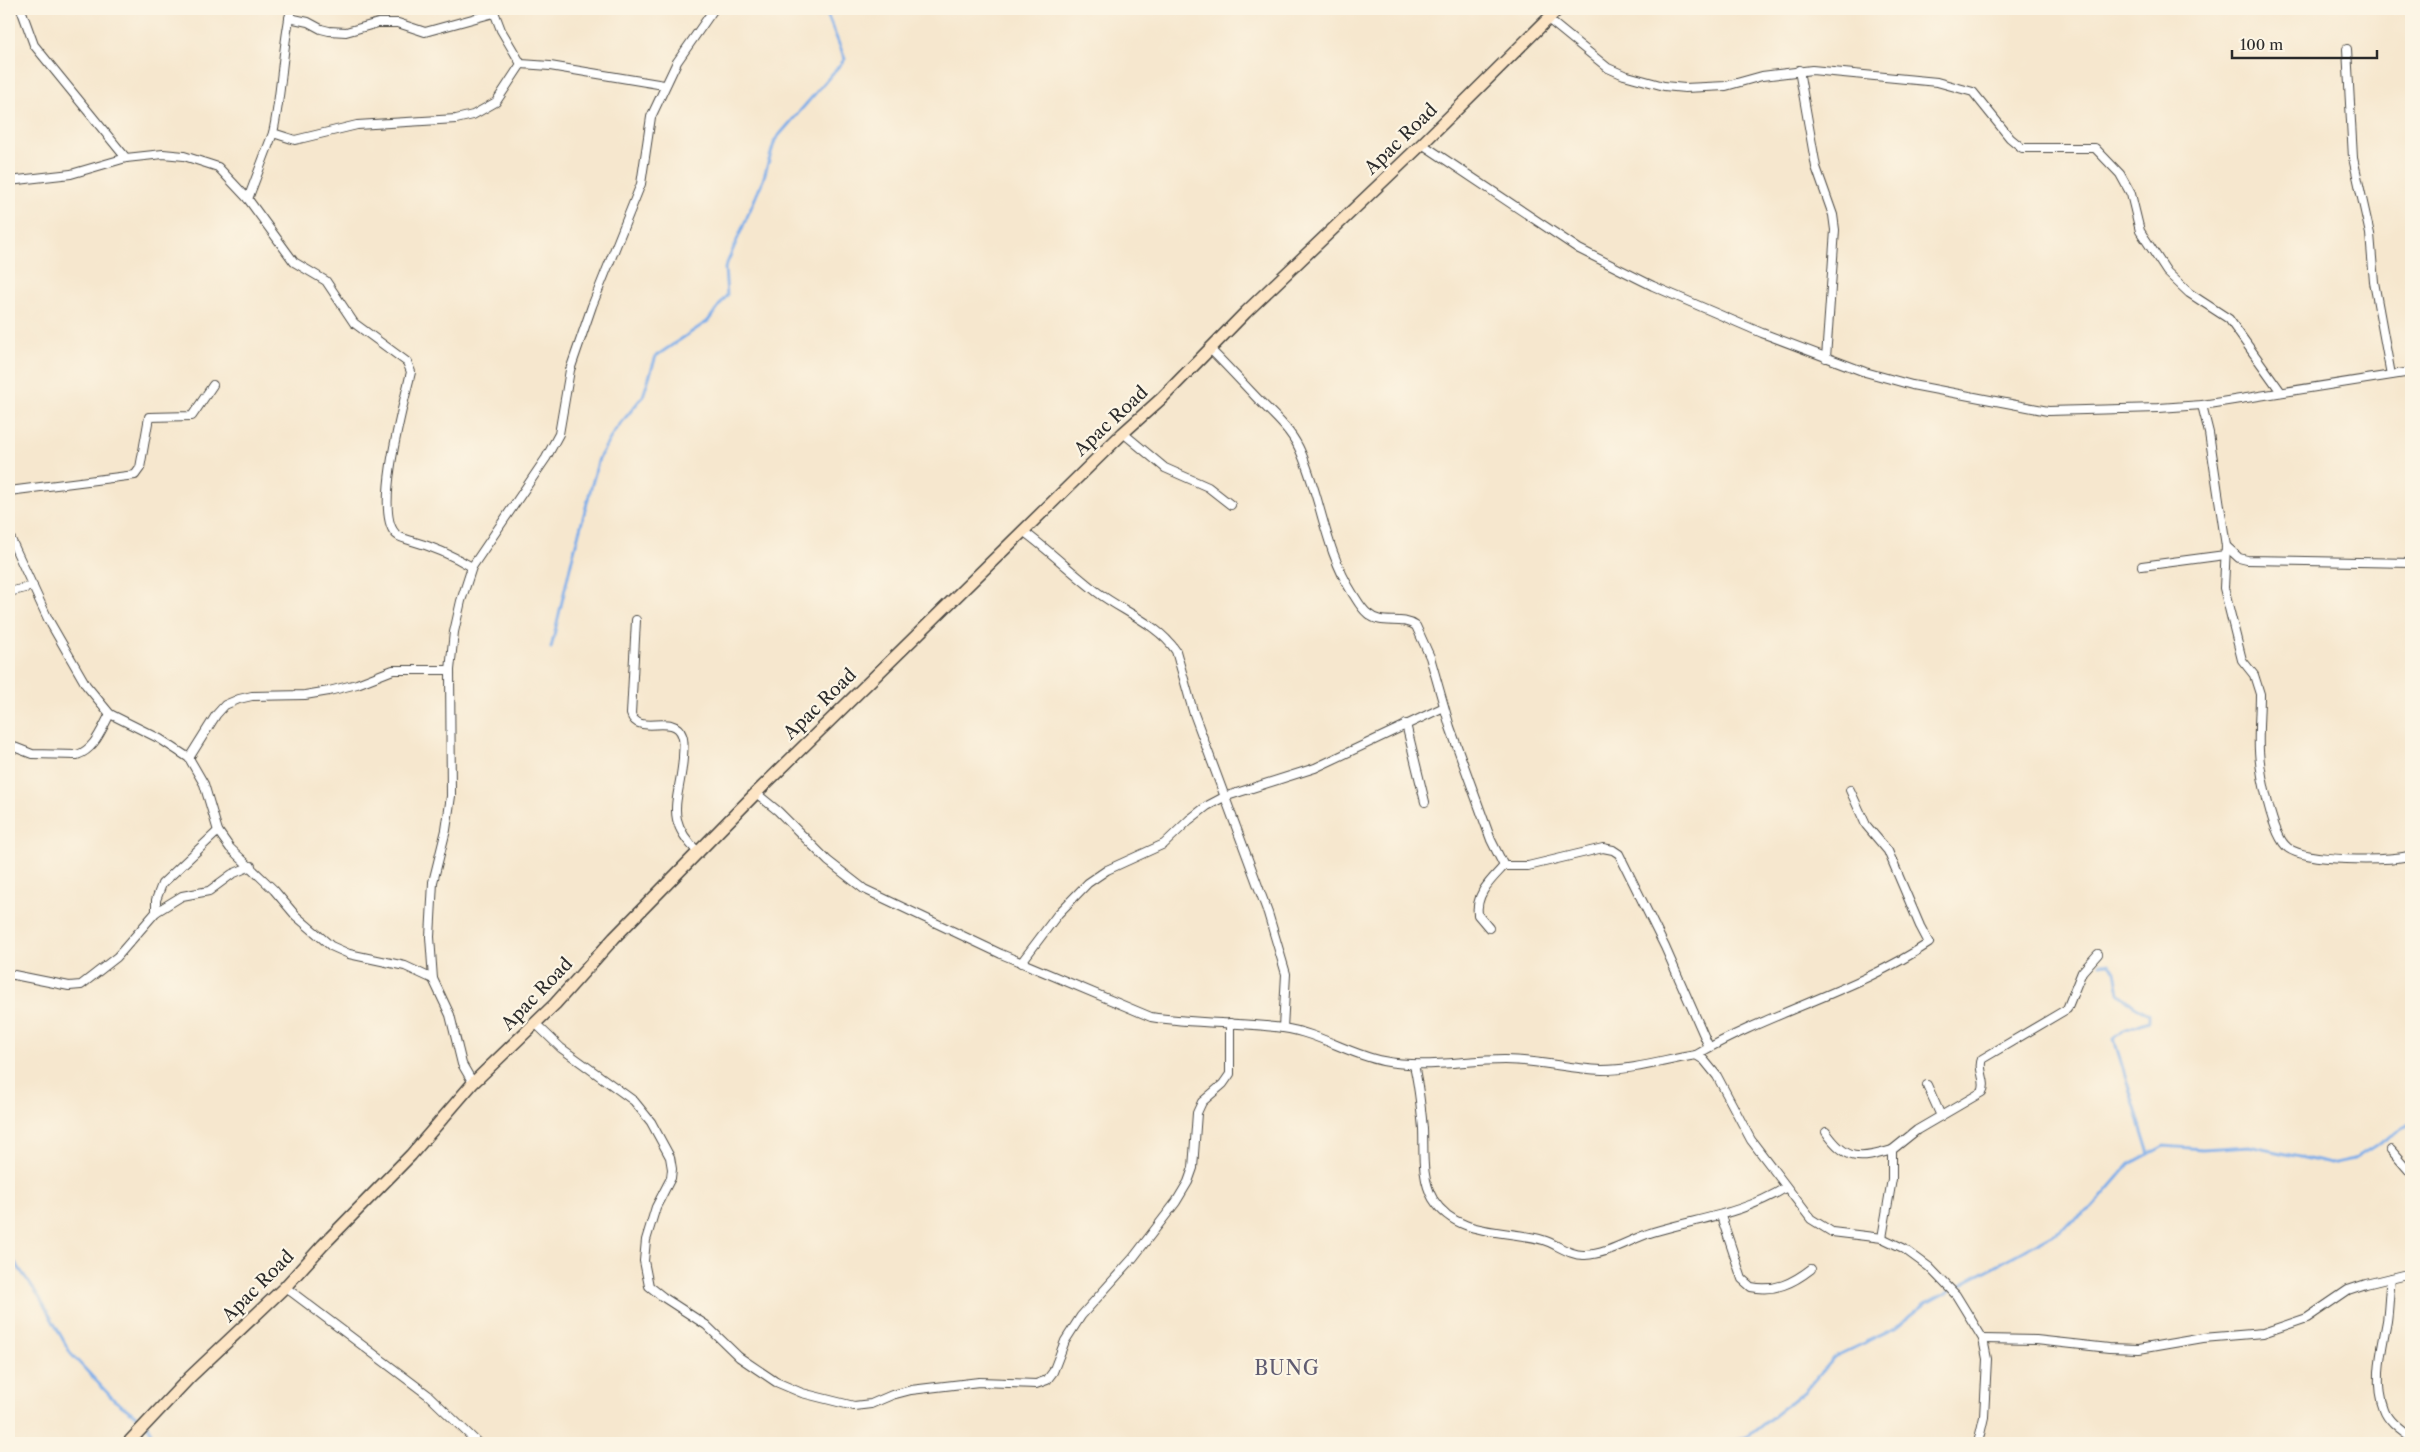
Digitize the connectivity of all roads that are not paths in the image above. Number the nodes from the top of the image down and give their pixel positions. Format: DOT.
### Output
graph roads {
  1 [pos="21,9"];
  2 [pos="291,9"];
  3 [pos="714,9"];
  4 [pos="1558,9"];
  5 [pos="493,11"];
  6 [pos="289,18"];
  7 [pos="1548,20"];
  8 [pos="2347,49"];
  9 [pos="521,64"];
  10 [pos="1798,70"];
  11 [pos="664,85"];
  12 [pos="272,133"];
  13 [pos="1422,144"];
  14 [pos="126,158"];
  15 [pos="9,181"];
  16 [pos="248,199"];
  17 [pos="1210,349"];
  18 [pos="1826,358"];
  19 [pos="2411,372"];
  20 [pos="2391,375"];
  21 [pos="212,385"];
  22 [pos="2281,392"];
  23 [pos="2202,405"];
  24 [pos="1122,433"];
  25 [pos="9,491"];
  26 [pos="1230,505"];
  27 [pos="1023,531"];
  28 [pos="9,535"];
  29 [pos="2226,546"];
  30 [pos="2225,554"];
  31 [pos="2411,563"];
  32 [pos="472,566"];
  33 [pos="2142,566"];
  34 [pos="33,586"];
  35 [pos="9,592"];
  36 [pos="636,620"];
  37 [pos="450,670"];
  38 [pos="1444,707"];
  39 [pos="110,714"];
  40 [pos="1406,724"];
  41 [pos="9,745"];
  42 [pos="189,758"];
  43 [pos="1850,790"];
  44 [pos="756,793"];
  45 [pos="1224,797"];
  46 [pos="1425,802"];
  47 [pos="218,831"];
  48 [pos="699,853"];
  49 [pos="2409,856"];
  50 [pos="251,866"];
  51 [pos="1504,866"];
  52 [pos="156,912"];
  53 [pos="1490,928"];
  54 [pos="2098,954"];
  55 [pos="1021,963"];
  56 [pos="9,974"];
  57 [pos="433,979"];
  58 [pos="535,1023"];
  59 [pos="1230,1023"];
  60 [pos="1283,1028"];
  61 [pos="1709,1047"];
  62 [pos="1696,1055"];
  63 [pos="1414,1065"];
  64 [pos="474,1083"];
  65 [pos="1927,1085"];
  66 [pos="1941,1116"];
  67 [pos="1826,1132"];
  68 [pos="1892,1150"];
  69 [pos="2391,1150"];
  70 [pos="2411,1173"];
  71 [pos="1785,1188"];
  72 [pos="1721,1216"];
  73 [pos="1882,1238"];
  74 [pos="1811,1269"];
  75 [pos="2411,1273"];
  76 [pos="2391,1278"];
  77 [pos="285,1287"];
  78 [pos="1983,1339"];
  79 [pos="2411,1438"];
  80 [pos="128,1443"];
  81 [pos="478,1443"];
  82 [pos="1978,1443"];
  1 -- 14 [label="street"];
  2 -- 6 [label="street"];
  3 -- 11 [label="street"];
  4 -- 7 [label="main road, Apac Road"];
  5 -- 6 [label="street"];
  5 -- 9 [label="street"];
  6 -- 12 [label="street"];
  7 -- 10 [label="street"];
  7 -- 13 [label="main road, Apac Road"];
  8 -- 20 [label="street"];
  9 -- 11 [label="street"];
  9 -- 12 [label="street"];
  10 -- 18 [label="street"];
  10 -- 22 [label="street"];
  11 -- 32 [label="street"];
  12 -- 16 [label="street"];
  13 -- 17 [label="main road, Apac Road"];
  13 -- 18 [label="street"];
  14 -- 15 [label="street"];
  14 -- 16 [label="street"];
  16 -- 32 [label="street"];
  17 -- 24 [label="main road, Apac Road"];
  17 -- 38 [label="street"];
  18 -- 23 [label="street"];
  19 -- 20 [label="street"];
  20 -- 22 [label="street"];
  21 -- 25 [label="street"];
  22 -- 23 [label="street"];
  23 -- 29 [label="street"];
  24 -- 26 [label="street"];
  24 -- 27 [label="main road, Apac Road"];
  27 -- 44 [label="main road, Apac Road"];
  27 -- 45 [label="street"];
  28 -- 34 [label="street"];
  29 -- 30 [label="street"];
  29 -- 31 [label="street"];
  30 -- 33 [label="street"];
  30 -- 49 [label="street"];
  32 -- 37 [label="street"];
  34 -- 35 [label="street"];
  34 -- 39 [label="street"];
  36 -- 48 [label="street"];
  37 -- 42 [label="street"];
  37 -- 57 [label="street"];
  38 -- 40 [label="street"];
  38 -- 51 [label="street"];
  39 -- 41 [label="street"];
  39 -- 42 [label="street"];
  40 -- 45 [label="street"];
  40 -- 46 [label="street"];
  42 -- 47 [label="street"];
  43 -- 61 [label="street"];
  44 -- 48 [label="main road, Apac Road"];
  44 -- 55 [label="street"];
  45 -- 55 [label="street"];
  45 -- 60 [label="street"];
  47 -- 50 [label="street"];
  47 -- 52 [label="street"];
  48 -- 58 [label="main road, Apac Road"];
  50 -- 52 [label="street"];
  50 -- 57 [label="street"];
  51 -- 53 [label="street"];
  51 -- 61 [label="street"];
  52 -- 56 [label="street"];
  54 -- 66 [label="street"];
  55 -- 59 [label="street"];
  57 -- 64 [label="street"];
  58 -- 59 [label="street"];
  58 -- 64 [label="main road, Apac Road"];
  59 -- 60 [label="street"];
  60 -- 63 [label="street"];
  61 -- 62 [label="street"];
  62 -- 63 [label="street"];
  62 -- 71 [label="street"];
  63 -- 72 [label="street"];
  64 -- 77 [label="main road, Apac Road"];
  65 -- 66 [label="street"];
  66 -- 68 [label="street"];
  67 -- 68 [label="street"];
  68 -- 73 [label="street"];
  69 -- 70 [label="street"];
  71 -- 72 [label="street"];
  71 -- 73 [label="street"];
  72 -- 74 [label="street"];
  73 -- 78 [label="street"];
  75 -- 76 [label="street"];
  76 -- 78 [label="street"];
  76 -- 79 [label="street"];
  77 -- 80 [label="main road, Apac Road"];
  77 -- 81 [label="street"];
  78 -- 82 [label="street"];
}
